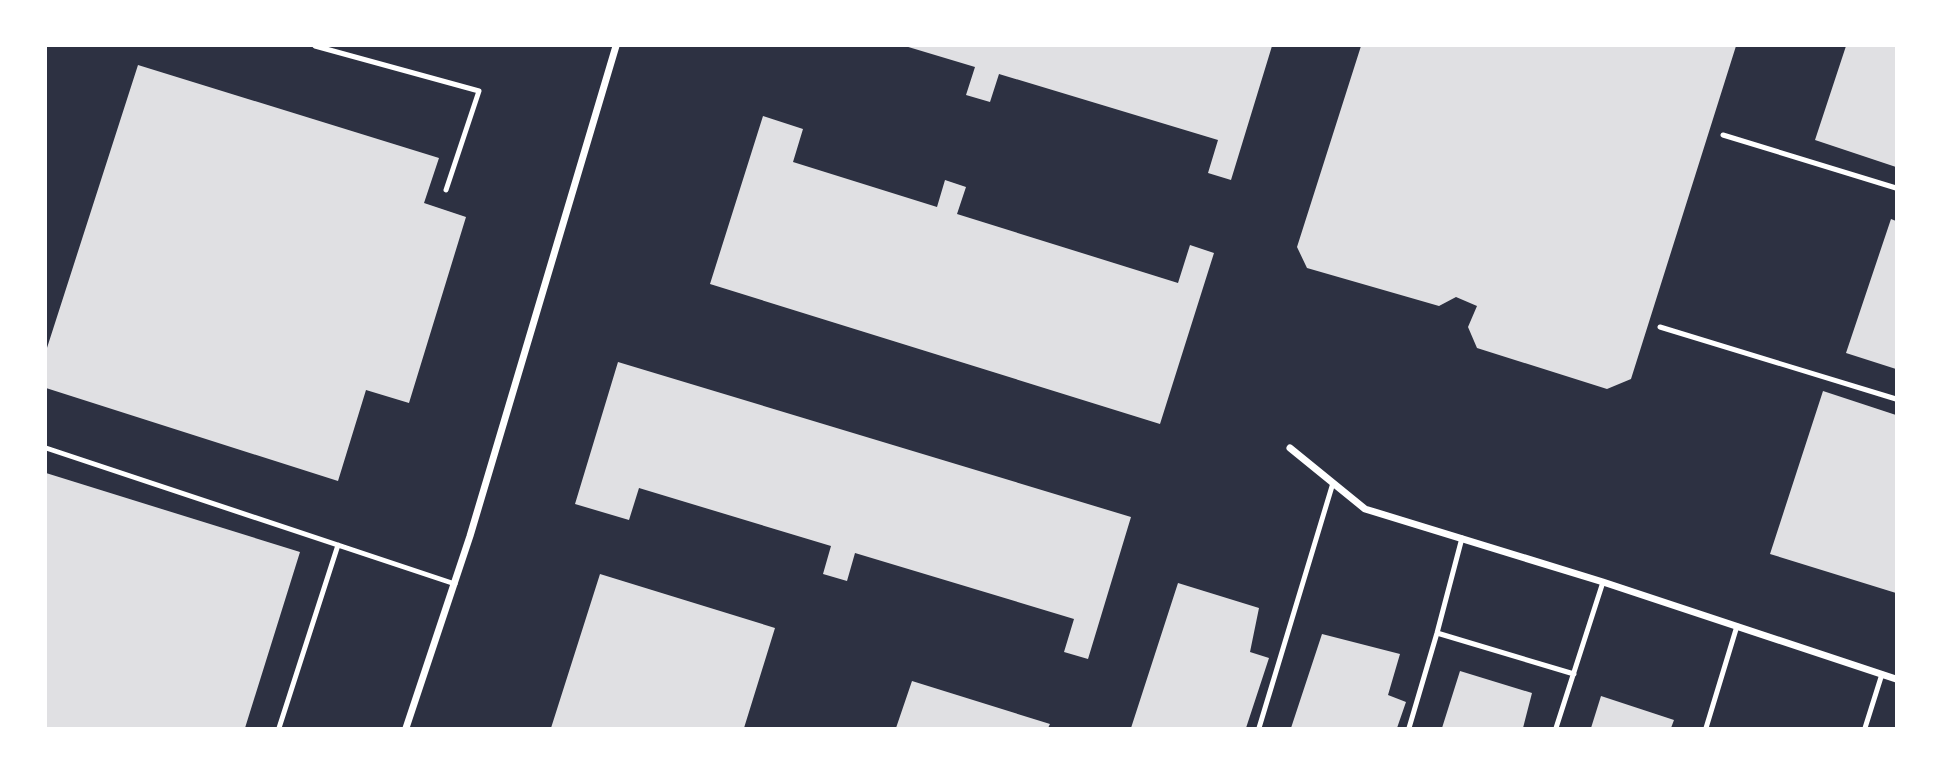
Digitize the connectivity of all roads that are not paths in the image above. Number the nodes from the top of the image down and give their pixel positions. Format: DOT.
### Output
graph roads {
  1 [pos="315,46"];
  2 [pos="616,46"];
  3 [pos="1723,135"];
  4 [pos="1896,188"];
  5 [pos="446,190"];
  6 [pos="1660,327"];
  7 [pos="1896,399"];
  8 [pos="46,448"];
  9 [pos="1290,449"];
  10 [pos="1333,483"];
  11 [pos="1462,538"];
  12 [pos="338,545"];
  13 [pos="1603,582"];
  14 [pos="455,584"];
  15 [pos="1737,626"];
  16 [pos="1437,633"];
  17 [pos="1574,674"];
  18 [pos="1882,674"];
  19 [pos="1896,679"];
  20 [pos="279,729"];
  21 [pos="406,729"];
  22 [pos="1259,729"];
  23 [pos="1409,729"];
  24 [pos="1556,729"];
  25 [pos="1706,729"];
  26 [pos="1865,729"];
  1 -- 5 [label="lane"];
  2 -- 14 [label="street"];
  3 -- 4 [label="lane"];
  6 -- 7 [label="lane"];
  8 -- 12 [label="lane"];
  9 -- 10 [label="street"];
  10 -- 11 [label="street"];
  10 -- 22 [label="lane"];
  11 -- 13 [label="street"];
  11 -- 16 [label="lane"];
  12 -- 14 [label="lane"];
  12 -- 20 [label="lane"];
  13 -- 15 [label="street"];
  13 -- 17 [label="lane"];
  14 -- 21 [label="street"];
  15 -- 18 [label="street"];
  15 -- 25 [label="lane"];
  16 -- 17 [label="lane"];
  16 -- 23 [label="lane"];
  17 -- 24 [label="lane"];
  18 -- 19 [label="street"];
  18 -- 26 [label="lane"];
}
